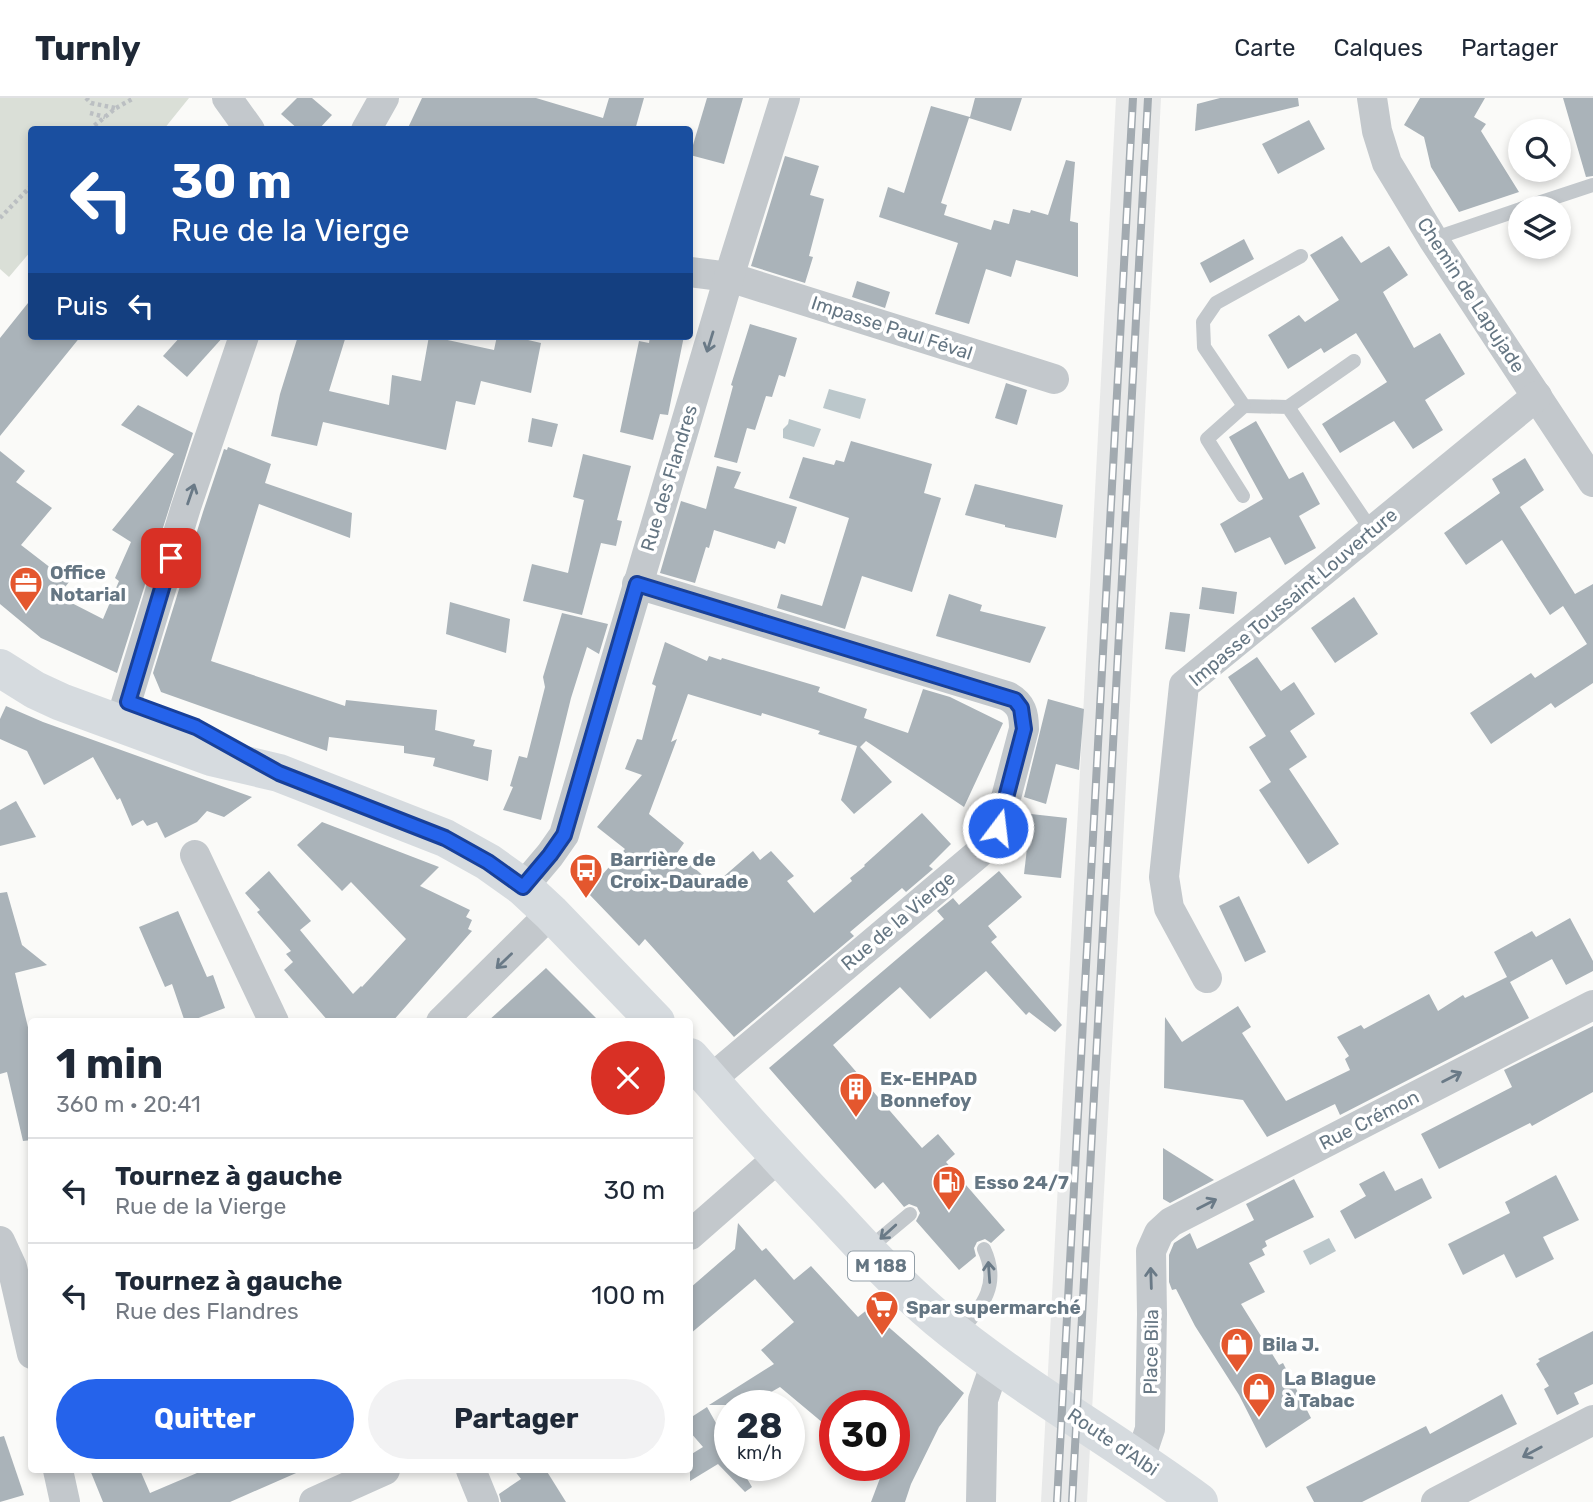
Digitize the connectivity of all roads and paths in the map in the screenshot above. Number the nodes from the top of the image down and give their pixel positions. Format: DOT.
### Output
graph roads {
  1 [pos="86,98"];
  2 [pos="134,98"];
  3 [pos="227,98"];
  4 [pos="384,98"];
  5 [pos="785,98"];
  6 [pos="1372,98"];
  7 [pos="116,108"];
  8 [pos="90,113"];
  9 [pos="105,117"];
  10 [pos="94,126"];
  11 [pos="247,126"];
  12 [pos="368,126"];
  13 [pos="1593,185"];
  14 [pos="28,189"];
  15 [pos="1560,196"];
  16 [pos="1508,214"];
  17 [pos="0,218"];
  18 [pos="1433,239"];
  19 [pos="1301,256"];
  20 [pos="693,272"];
  21 [pos="729,277"];
  22 [pos="243,340"];
  23 [pos="1354,361"];
  24 [pos="1054,379"];
  25 [pos="1537,396"];
  26 [pos="1244,407"];
  27 [pos="1288,407"];
  28 [pos="1593,482"];
  29 [pos="1243,496"];
  30 [pos="1373,531"];
  31 [pos="637,584"];
  32 [pos="0,643"];
  33 [pos="0,668"];
  34 [pos="124,712"];
  35 [pos="195,855"];
  36 [pos="523,887"];
  37 [pos="551,913"];
  38 [pos="1207,978"];
  39 [pos="1593,1005"];
  40 [pos="272,1018"];
  41 [pos="445,1018"];
  42 [pos="652,1018"];
  43 [pos="700,1068"];
  44 [pos="779,1157"];
  45 [pos="910,1214"];
  46 [pos="693,1232"];
  47 [pos="0,1241"];
  48 [pos="1153,1243"];
  49 [pos="984,1249"];
  50 [pos="866,1251"];
  51 [pos="958,1334"];
  52 [pos="28,1337"];
  53 [pos="1022,1381"];
  54 [pos="1593,1420"];
  55 [pos="1128,1451"];
  56 [pos="59,1473"];
  57 [pos="378,1473"];
  58 [pos="472,1473"];
  59 [pos="65,1502"];
  60 [pos="314,1502"];
  61 [pos="484,1502"];
  62 [pos="981,1502"];
  63 [pos="1199,1502"];
  64 [pos="1436,1502"];
  1 -- 7 [label="path"];
  2 -- 7 [label="path"];
  3 -- 11 [label="street"];
  4 -- 12 [label="street"];
  5 -- 21 [label="street, Rue des Flandres"];
  6 -- 18 [label="street, Chemin de Lapujade"];
  7 -- 9 [label="path"];
  8 -- 9 [label="path"];
  9 -- 10 [label="path"];
  13 -- 15 [label="lane"];
  14 -- 17 [label="path"];
  16 -- 18 [label="lane"];
  18 -- 25 [label="street, Chemin de Lapujade"];
  19 -- 26 [label="lane"];
  20 -- 21 [label="street, Impasse Paul Féval"];
  21 -- 24 [label="street, Impasse Paul Féval"];
  21 -- 31 [label="street, Rue des Flandres, one-way"];
  34 -- 22 [label="street, one-way"];
  23 -- 27 [label="lane"];
  25 -- 28 [label="street, Chemin de Lapujade"];
  25 -- 30 [label="street, Impasse Toussaint Louverture"];
  26 -- 27 [label="lane"];
  26 -- 29 [label="lane"];
  27 -- 30 [label="lane"];
  30 -- 38 [label="street, Impasse Toussaint Louverture"];
  31 -- 36 [label="street, Rue des Flandres"];
  31 -- 43 [label="street, Rue de la Vierge"];
  32 -- 34 [label="main road"];
  33 -- 34 [label="main road"];
  34 -- 36 [label="main road"];
  35 -- 40 [label="street"];
  36 -- 37 [label="main road"];
  37 -- 41 [label="street, one-way"];
  37 -- 42 [label="main road"];
  48 -- 39 [label="street, Rue Crémon, one-way"];
  43 -- 44 [label="main road, M 188"];
  44 -- 46 [label="street"];
  44 -- 50 [label="main road, M 188"];
  45 -- 50 [label="lane, one-way"];
  47 -- 52 [label="street"];
  55 -- 48 [label="street, Place Bila, one-way"];
  51 -- 49 [label="lane, one-way"];
  50 -- 51 [label="main road, M 188"];
  51 -- 53 [label="main road, M 188"];
  53 -- 55 [label="main road, Route d'Albi / M 188"];
  53 -- 62 [label="street"];
  54 -- 64 [label="street, one-way"];
  55 -- 63 [label="main road, Route d'Albi / M 188"];
  56 -- 59 [label="street"];
  57 -- 60 [label="street"];
  58 -- 61 [label="street"];
}
